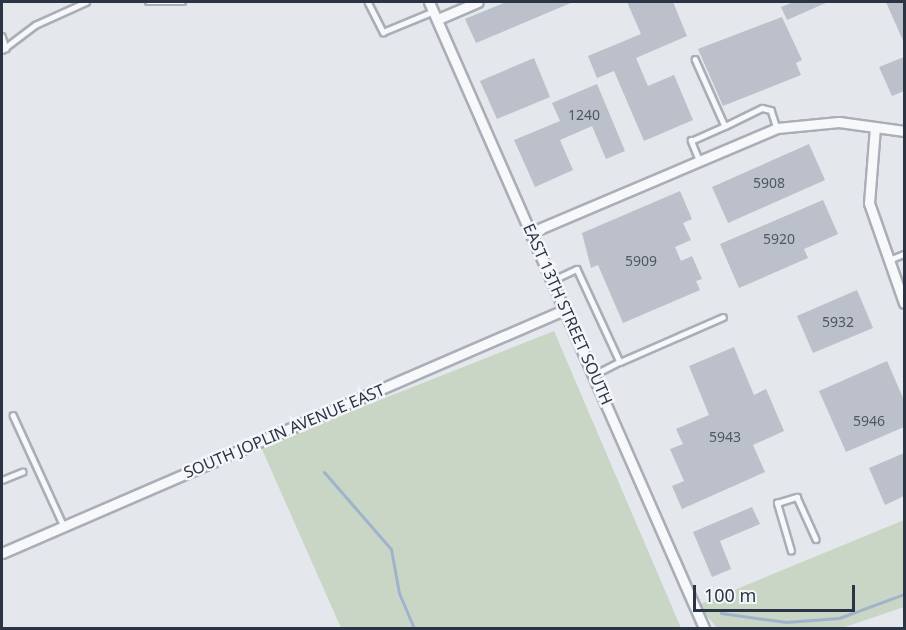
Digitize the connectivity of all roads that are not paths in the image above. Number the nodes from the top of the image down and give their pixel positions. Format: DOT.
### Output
graph roads {
  1 [pos="86,2"];
  2 [pos="148,2"];
  3 [pos="183,2"];
  4 [pos="368,2"];
  5 [pos="429,2"];
  6 [pos="478,2"];
  7 [pos="436,15"];
  8 [pos="2,36"];
  9 [pos="4,49"];
  10 [pos="695,59"];
  11 [pos="725,126"];
  12 [pos="777,128"];
  13 [pos="875,128"];
  14 [pos="904,131"];
  15 [pos="699,161"];
  16 [pos="532,232"];
  17 [pos="904,254"];
  18 [pos="886,261"];
  19 [pos="553,280"];
  20 [pos="904,299"];
  21 [pos="566,309"];
  22 [pos="723,317"];
  23 [pos="620,362"];
  24 [pos="594,375"];
  25 [pos="13,415"];
  26 [pos="22,472"];
  27 [pos="2,480"];
  28 [pos="63,524"];
  29 [pos="816,539"];
  30 [pos="791,551"];
  31 [pos="2,553"];
  32 [pos="704,628"];
  1 -- 9 [label="lane"];
  2 -- 3 [label="lane"];
  4 -- 7 [label="lane"];
  5 -- 7 [label="street, EAST 13TH STREET SOUTH"];
  6 -- 7 [label="street"];
  7 -- 16 [label="street, EAST 13TH STREET SOUTH"];
  8 -- 9 [label="lane"];
  10 -- 11 [label="lane"];
  11 -- 12 [label="lane"];
  11 -- 15 [label="lane"];
  12 -- 13 [label="street"];
  12 -- 15 [label="street"];
  13 -- 14 [label="street"];
  13 -- 18 [label="street"];
  15 -- 16 [label="street"];
  16 -- 19 [label="street, EAST 13TH STREET SOUTH"];
  17 -- 18 [label="lane"];
  18 -- 20 [label="street"];
  19 -- 21 [label="street, EAST 13TH STREET SOUTH"];
  19 -- 23 [label="lane"];
  21 -- 24 [label="street, EAST 13TH STREET SOUTH"];
  21 -- 28 [label="street, SOUTH JOPLIN AVENUE EAST"];
  22 -- 23 [label="lane"];
  23 -- 24 [label="lane"];
  24 -- 32 [label="street, EAST 13TH STREET SOUTH"];
  25 -- 28 [label="lane"];
  26 -- 27 [label="lane"];
  28 -- 31 [label="street, SOUTH JOPLIN AVENUE EAST"];
  29 -- 30 [label="lane"];
}
